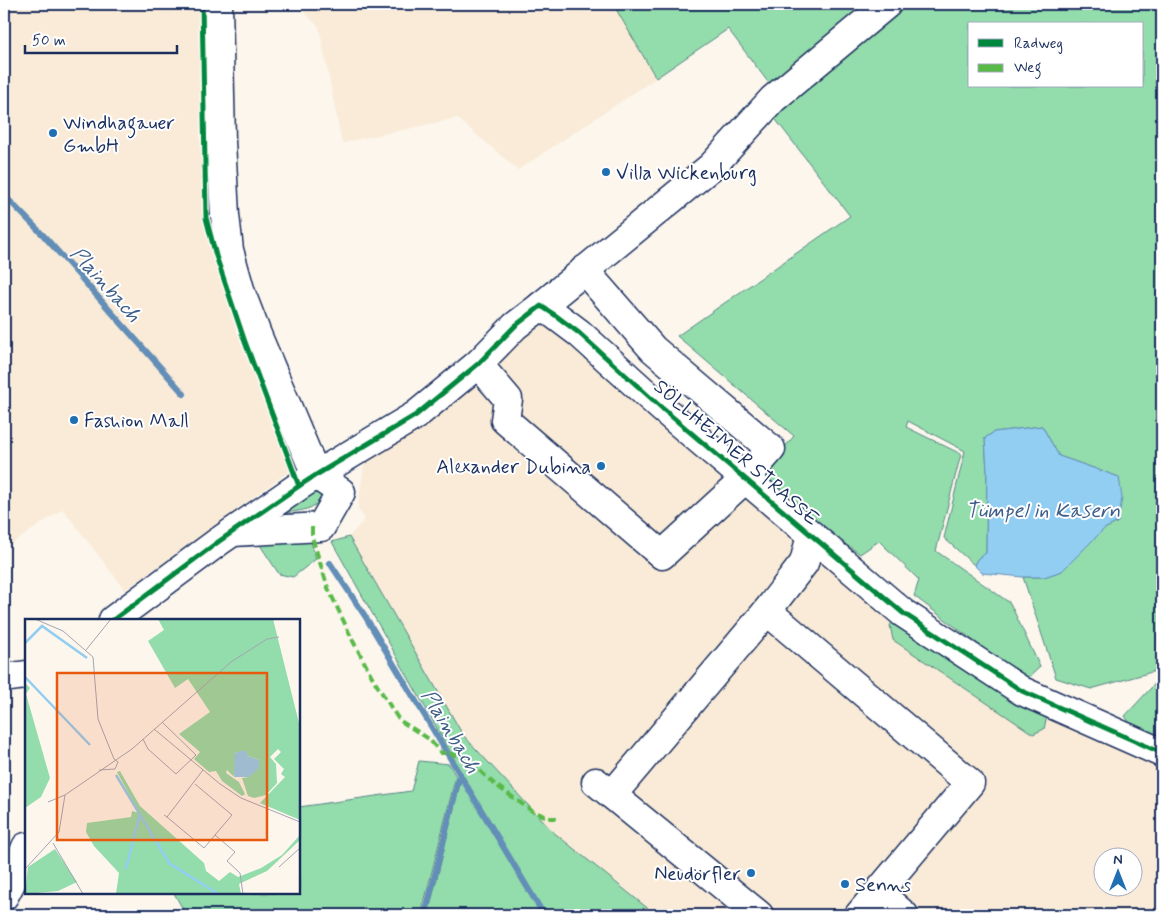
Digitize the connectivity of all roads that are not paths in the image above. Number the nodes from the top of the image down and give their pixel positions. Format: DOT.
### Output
graph roads {
  1 [pos="218,4"];
  2 [pos="887,4"];
  3 [pos="584,270"];
  4 [pos="541,306"];
  5 [pos="478,364"];
  6 [pos="316,475"];
  7 [pos="746,479"];
  8 [pos="232,532"];
  9 [pos="811,535"];
  10 [pos="767,611"];
  11 [pos="114,619"];
  12 [pos="25,675"];
  13 [pos="4,678"];
  14 [pos="1162,753"];
  15 [pos="25,849"];
  16 [pos="879,893"];
  17 [pos="4,896"];
  18 [pos="759,915"];
  19 [pos="859,915"];
  20 [pos="904,915"];
  1 -- 6 [label="street"];
  2 -- 3 [label="street"];
  3 -- 4 [label="street"];
  3 -- 7 [label="street"];
  4 -- 5 [label="street"];
  4 -- 7 [label="street, SÖLLHEIMER STRASSE"];
  5 -- 6 [label="street"];
  5 -- 7 [label="street"];
  6 -- 8 [label="street"];
  6 -- 8 [label="street"];
  7 -- 9 [label="street, SÖLLHEIMER STRASSE"];
  8 -- 11 [label="street"];
  9 -- 10 [label="street"];
  9 -- 14 [label="street, SÖLLHEIMER STRASSE"];
  10 -- 16 [label="street"];
  10 -- 18 [label="street"];
  12 -- 13 [label="street"];
  15 -- 17 [label="street"];
  16 -- 19 [label="street"];
  16 -- 20 [label="street"];
}
